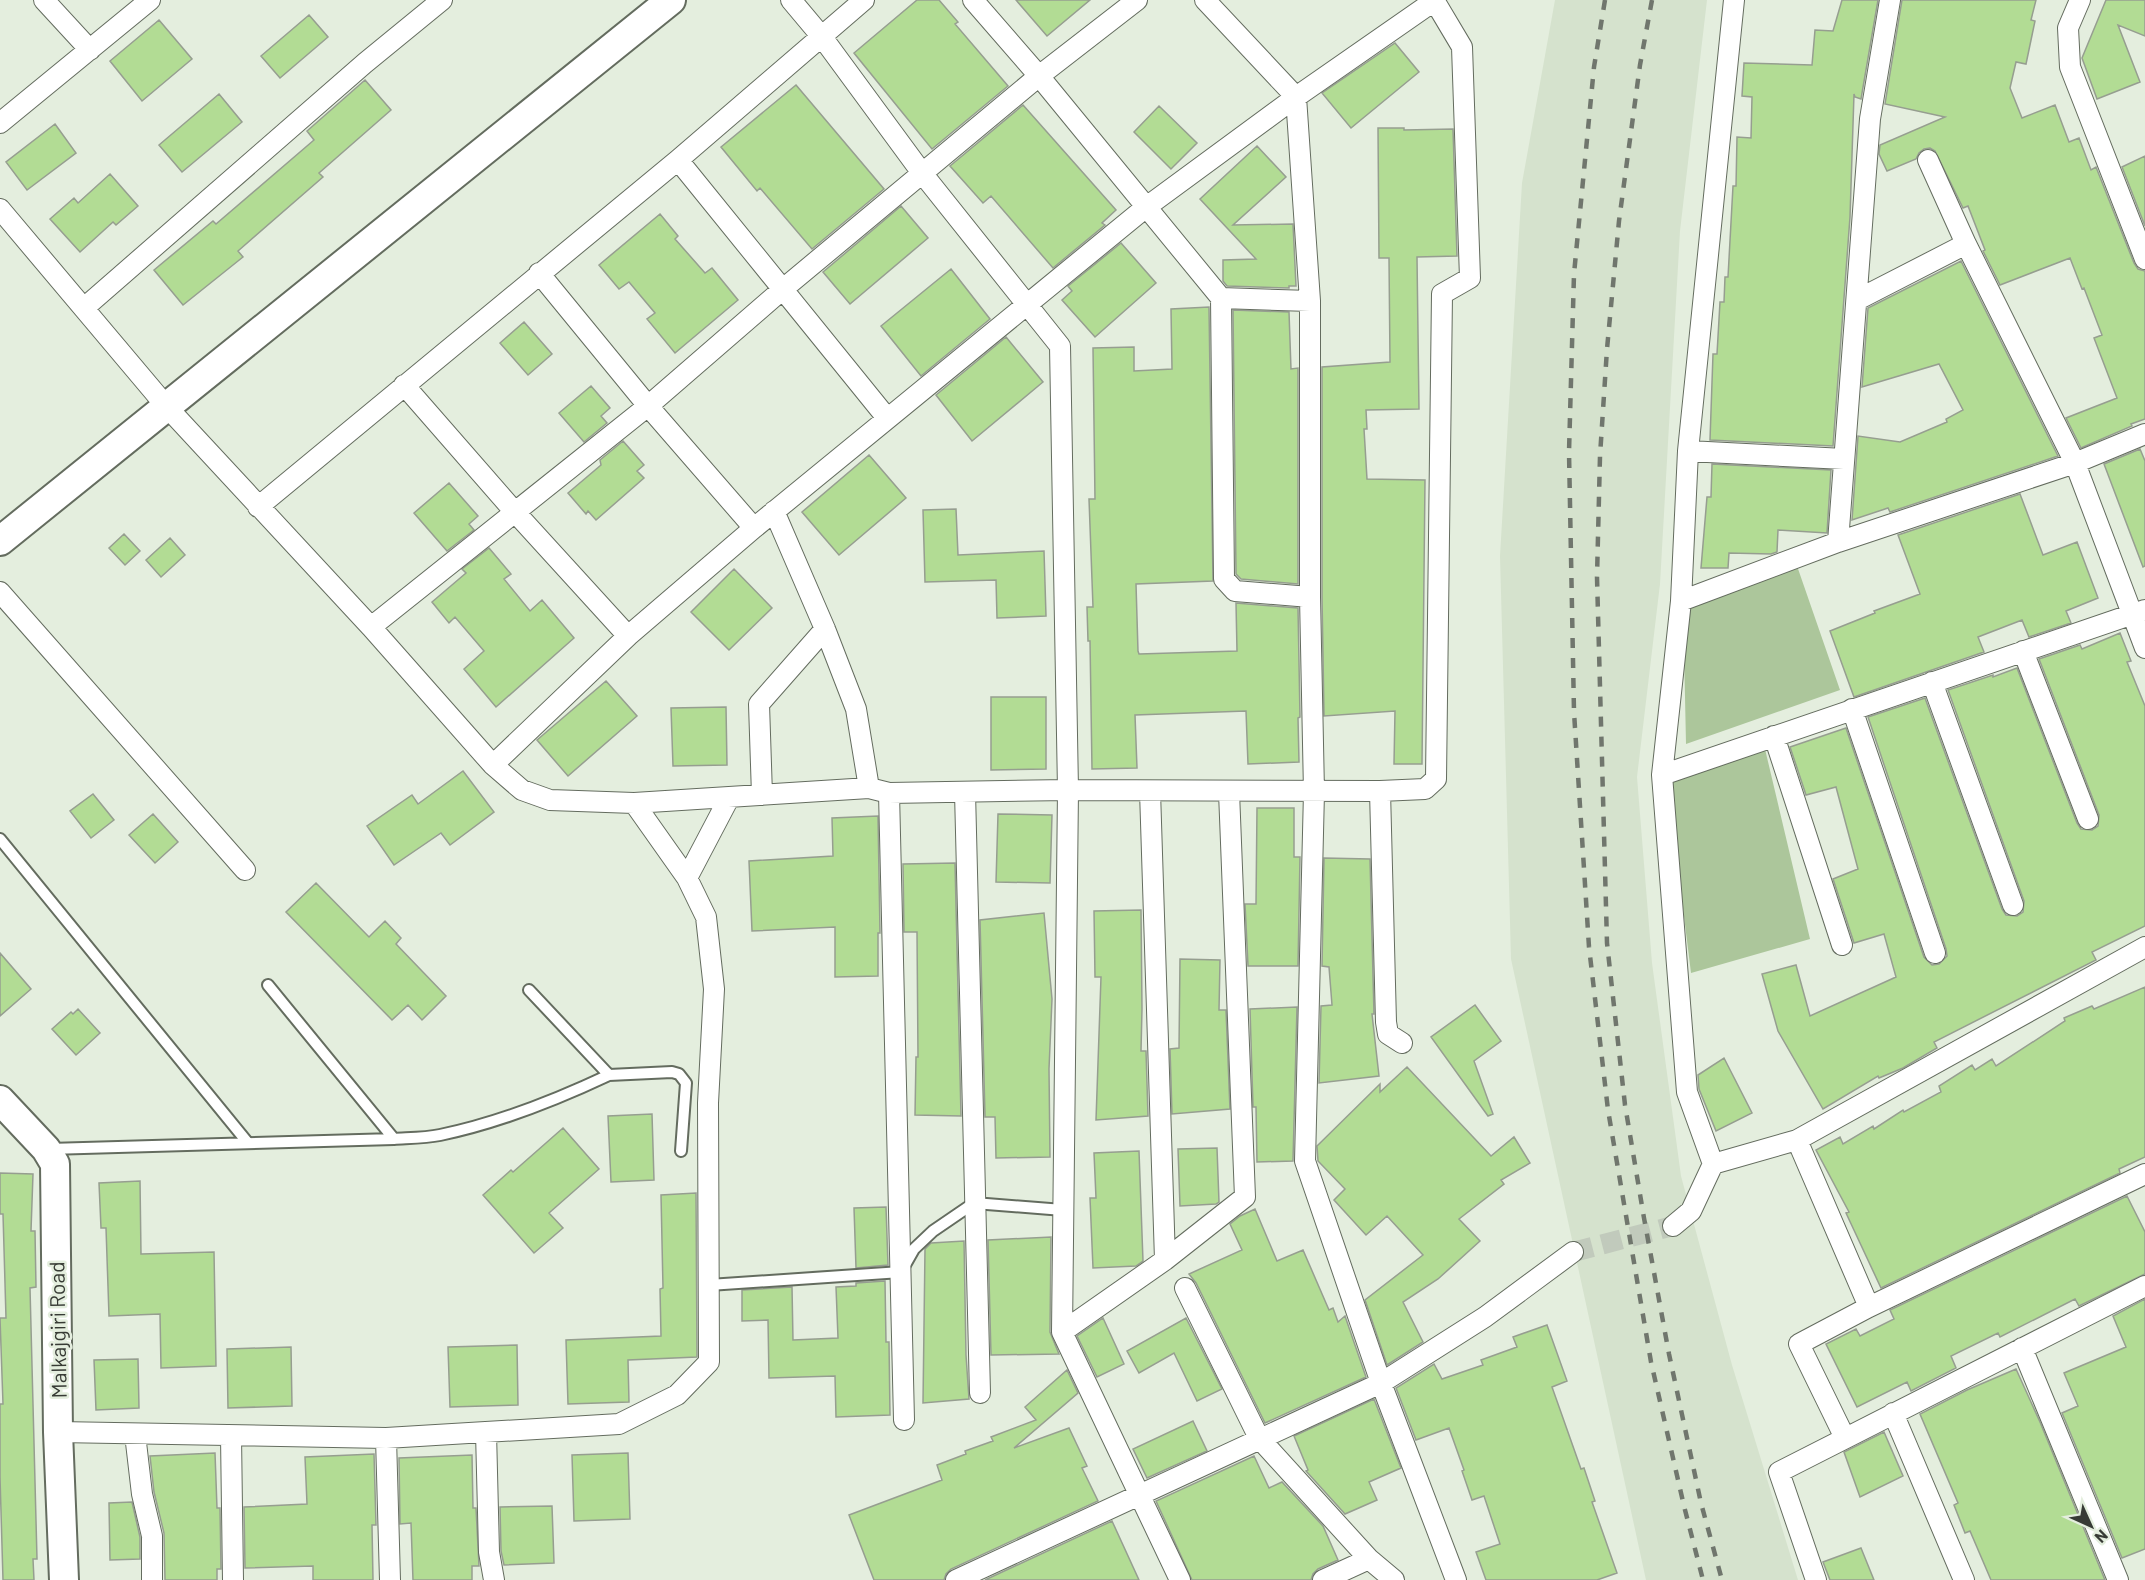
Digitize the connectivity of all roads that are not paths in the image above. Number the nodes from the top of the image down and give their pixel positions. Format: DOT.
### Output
graph roads {
  1 [pos="44,0"];
  2 [pos="150,0"];
  3 [pos="442,0"];
  4 [pos="670,0"];
  5 [pos="791,0"];
  6 [pos="864,0"];
  7 [pos="973,0"];
  8 [pos="1137,0"];
  9 [pos="1205,0"];
  10 [pos="1734,0"];
  11 [pos="1890,0"];
  12 [pos="2080,0"];
  13 [pos="1434,1"];
  14 [pos="822,37"];
  15 [pos="90,50"];
  16 [pos="1039,76"];
  17 [pos="1296,97"];
  18 [pos="0,123"];
  19 [pos="678,160"];
  20 [pos="1928,160"];
  21 [pos="922,173"];
  22 [pos="1145,207"];
  23 [pos="0,209"];
  24 [pos="1966,244"];
  25 [pos="2145,259"];
  26 [pos="539,273"];
  27 [pos="783,289"];
  28 [pos="1221,298"];
  29 [pos="1857,300"];
  30 [pos="1310,301"];
  31 [pos="1028,304"];
  32 [pos="84,308"];
  33 [pos="404,385"];
  34 [pos="166,406"];
  35 [pos="648,406"];
  36 [pos="887,418"];
  37 [pos="2145,434"];
  38 [pos="1688,451"];
  39 [pos="1844,459"];
  40 [pos="2075,463"];
  41 [pos="258,507"];
  42 [pos="514,511"];
  43 [pos="774,511"];
  44 [pos="754,528"];
  45 [pos="0,541"];
  46 [pos="1838,542"];
  47 [pos="0,592"];
  48 [pos="1310,597"];
  49 [pos="1681,601"];
  50 [pos="2139,612"];
  51 [pos="370,627"];
  52 [pos="825,628"];
  53 [pos="628,636"];
  54 [pos="2145,648"];
  55 [pos="2023,651"];
  56 [pos="1932,682"];
  57 [pos="1852,709"];
  58 [pos="1774,735"];
  59 [pos="493,765"];
  60 [pos="1662,775"];
  61 [pos="869,788"];
  62 [pos="1068,790"];
  63 [pos="1150,791"];
  64 [pos="1380,791"];
  65 [pos="965,792"];
  66 [pos="1229,792"];
  67 [pos="1314,792"];
  68 [pos="889,793"];
  69 [pos="762,795"];
  70 [pos="729,798"];
  71 [pos="634,803"];
  72 [pos="2088,819"];
  73 [pos="0,839"];
  74 [pos="245,870"];
  75 [pos="687,878"];
  76 [pos="2013,904"];
  77 [pos="1842,945"];
  78 [pos="2145,947"];
  79 [pos="1935,953"];
  80 [pos="268,985"];
  81 [pos="530,990"];
  82 [pos="1402,1043"];
  83 [pos="609,1075"];
  84 [pos="0,1101"];
  85 [pos="394,1139"];
  86 [pos="1797,1140"];
  87 [pos="248,1143"];
  88 [pos="46,1149"];
  89 [pos="681,1150"];
  90 [pos="1713,1164"];
  91 [pos="2145,1174"];
  92 [pos="974,1203"];
  93 [pos="1063,1210"];
  94 [pos="1673,1226"];
  95 [pos="1573,1252"];
  96 [pos="1165,1260"];
  97 [pos="901,1272"];
  98 [pos="709,1285"];
  99 [pos="2145,1286"];
  100 [pos="1185,1288"];
  101 [pos="1869,1307"];
  102 [pos="1062,1332"];
  103 [pos="2022,1348"];
  104 [pos="1381,1383"];
  105 [pos="980,1393"];
  106 [pos="1893,1413"];
  107 [pos="904,1420"];
  108 [pos="58,1432"];
  109 [pos="486,1432"];
  110 [pos="135,1434"];
  111 [pos="231,1436"];
  112 [pos="1845,1437"];
  113 [pos="386,1438"];
  114 [pos="1259,1438"];
  115 [pos="1138,1494"];
  116 [pos="1369,1559"];
  117 [pos="64,1580"];
  118 [pos="152,1580"];
  119 [pos="233,1580"];
  120 [pos="390,1580"];
  121 [pos="494,1580"];
  122 [pos="956,1580"];
  123 [pos="1180,1580"];
  124 [pos="1323,1580"];
  125 [pos="1394,1580"];
  126 [pos="1456,1580"];
  127 [pos="1816,1580"];
  128 [pos="1964,1580"];
  129 [pos="2118,1580"];
  1 -- 15 [label="street"];
  2 -- 15 [label="street"];
  3 -- 32 [label="street"];
  4 -- 34 [label="street"];
  5 -- 14 [label="street"];
  6 -- 14 [label="street"];
  7 -- 16 [label="street"];
  8 -- 16 [label="street"];
  9 -- 17 [label="street"];
  10 -- 38 [label="street"];
  11 -- 29 [label="street"];
  12 -- 25 [label="street"];
  13 -- 17 [label="street"];
  13 -- 64 [label="street"];
  14 -- 19 [label="street"];
  14 -- 21 [label="street"];
  15 -- 18 [label="street"];
  16 -- 21 [label="street"];
  16 -- 22 [label="street"];
  17 -- 22 [label="street"];
  17 -- 30 [label="street"];
  19 -- 26 [label="street"];
  19 -- 27 [label="street"];
  20 -- 24 [label="street"];
  21 -- 27 [label="street"];
  21 -- 31 [label="street"];
  22 -- 28 [label="street"];
  22 -- 31 [label="street"];
  23 -- 32 [label="street"];
  24 -- 29 [label="street"];
  24 -- 40 [label="street"];
  26 -- 33 [label="street"];
  26 -- 35 [label="street"];
  27 -- 35 [label="street"];
  27 -- 36 [label="street"];
  28 -- 30 [label="street"];
  28 -- 48 [label="street"];
  29 -- 39 [label="street"];
  30 -- 48 [label="street"];
  31 -- 36 [label="street"];
  31 -- 62 [label="street"];
  32 -- 34 [label="street"];
  33 -- 41 [label="street"];
  33 -- 42 [label="street"];
  34 -- 41 [label="street"];
  34 -- 45 [label="street"];
  35 -- 42 [label="street"];
  35 -- 44 [label="street"];
  36 -- 43 [label="street"];
  37 -- 40 [label="street"];
  38 -- 39 [label="street"];
  38 -- 49 [label="street"];
  39 -- 46 [label="street"];
  40 -- 46 [label="street"];
  40 -- 50 [label="street"];
  41 -- 51 [label="street"];
  42 -- 51 [label="street"];
  42 -- 53 [label="street"];
  43 -- 44 [label="street"];
  43 -- 52 [label="street"];
  44 -- 53 [label="street"];
  46 -- 49 [label="street"];
  47 -- 74 [label="street"];
  48 -- 67 [label="street"];
  49 -- 60 [label="street"];
  50 -- 54 [label="street"];
  50 -- 55 [label="street"];
  51 -- 59 [label="street"];
  52 -- 61 [label="street"];
  52 -- 69 [label="street"];
  53 -- 59 [label="street"];
  55 -- 56 [label="street"];
  55 -- 72 [label="street"];
  56 -- 57 [label="street"];
  56 -- 76 [label="street"];
  57 -- 58 [label="street"];
  57 -- 79 [label="street"];
  58 -- 60 [label="street"];
  58 -- 77 [label="street"];
  59 -- 71 [label="street"];
  60 -- 90 [label="street"];
  61 -- 68 [label="street"];
  61 -- 69 [label="street"];
  62 -- 63 [label="street"];
  62 -- 65 [label="street"];
  62 -- 93 [label="street"];
  63 -- 66 [label="street"];
  63 -- 96 [label="street"];
  64 -- 67 [label="street"];
  64 -- 82 [label="street"];
  65 -- 68 [label="street"];
  65 -- 92 [label="street"];
  66 -- 67 [label="street"];
  66 -- 96 [label="street"];
  67 -- 104 [label="street"];
  68 -- 97 [label="street"];
  69 -- 70 [label="street"];
  70 -- 71 [label="street"];
  70 -- 75 [label="street"];
  71 -- 75 [label="street"];
  73 -- 87 [label="lane"];
  75 -- 98 [label="street"];
  78 -- 86 [label="street"];
  80 -- 85 [label="lane"];
  81 -- 83 [label="lane"];
  83 -- 85 [label="lane"];
  83 -- 89 [label="lane"];
  84 -- 88 [label="street, Malkajgiri Road"];
  85 -- 87 [label="lane"];
  86 -- 90 [label="street"];
  86 -- 101 [label="street"];
  87 -- 88 [label="lane"];
  88 -- 108 [label="street, Malkajgiri Road"];
  90 -- 94 [label="street"];
  91 -- 101 [label="street"];
  92 -- 93 [label="lane"];
  92 -- 97 [label="lane"];
  92 -- 105 [label="street"];
  93 -- 102 [label="street"];
  95 -- 104 [label="street"];
  96 -- 102 [label="street"];
  97 -- 98 [label="lane"];
  97 -- 107 [label="street"];
  98 -- 109 [label="street"];
  99 -- 103 [label="street"];
  100 -- 114 [label="street"];
  101 -- 112 [label="street"];
  102 -- 115 [label="street"];
  103 -- 106 [label="street"];
  103 -- 129 [label="street"];
  104 -- 114 [label="street"];
  104 -- 126 [label="street"];
  106 -- 112 [label="street"];
  106 -- 128 [label="street"];
  108 -- 110 [label="street"];
  108 -- 117 [label="street, Malkajgiri Road"];
  109 -- 113 [label="street"];
  109 -- 121 [label="street"];
  110 -- 111 [label="street"];
  110 -- 118 [label="street"];
  111 -- 113 [label="street"];
  111 -- 119 [label="street"];
  112 -- 127 [label="street"];
  113 -- 120 [label="street"];
  114 -- 115 [label="street"];
  114 -- 116 [label="street"];
  115 -- 122 [label="street"];
  115 -- 123 [label="street"];
  116 -- 124 [label="street"];
  116 -- 125 [label="street"];
}
